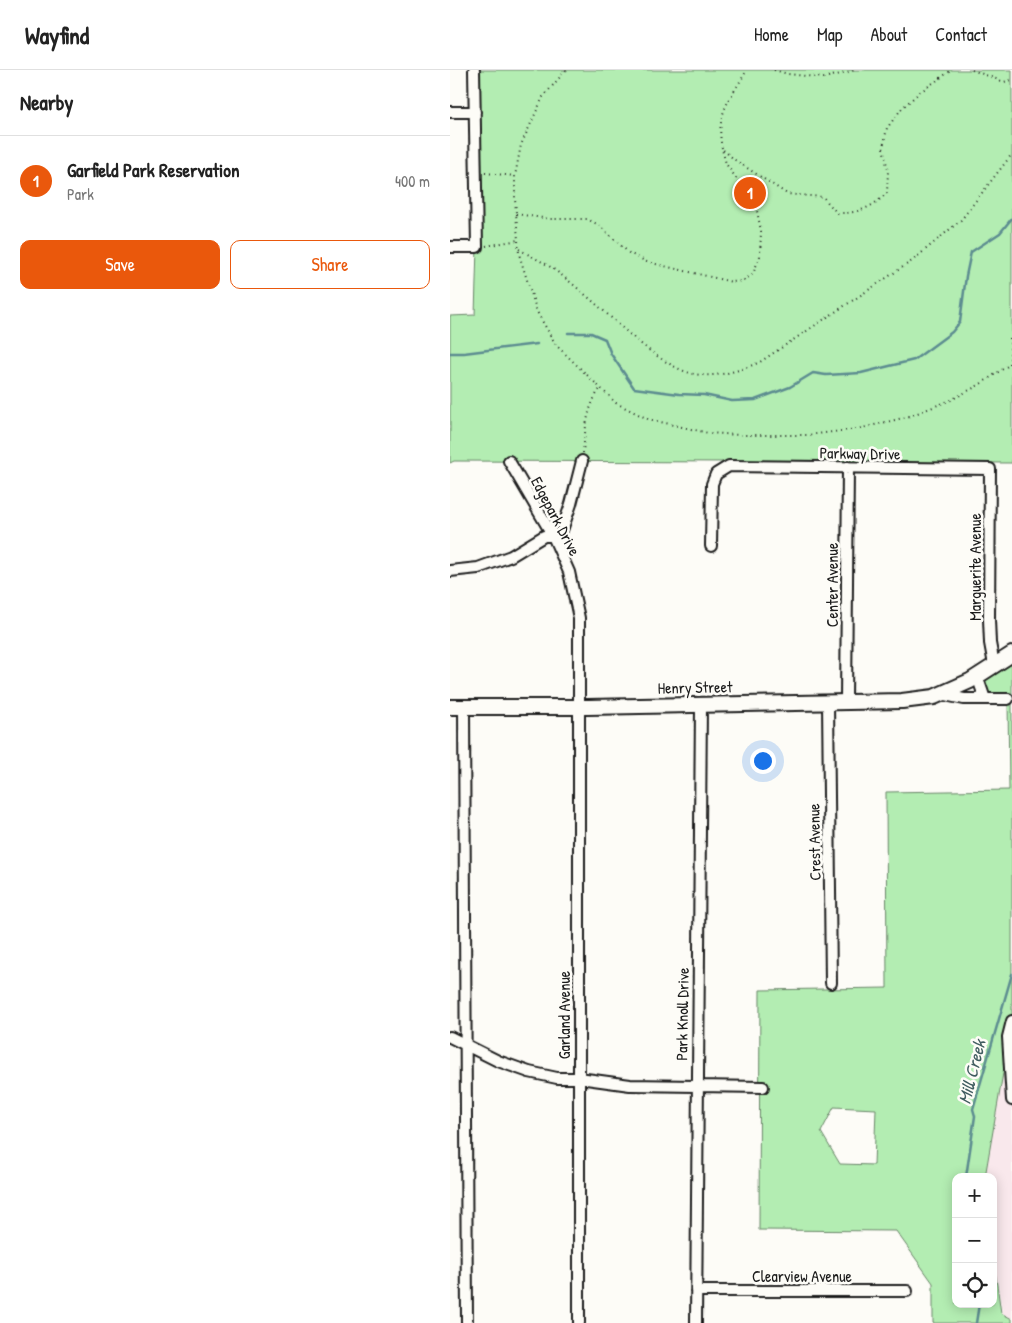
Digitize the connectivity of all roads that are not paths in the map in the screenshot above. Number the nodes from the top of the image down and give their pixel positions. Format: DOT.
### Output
graph roads {
  1 [pos="474,70"];
  2 [pos="450,112"];
  3 [pos="475,112"];
  4 [pos="450,247"];
  5 [pos="509,461"];
  6 [pos="582,461"];
  7 [pos="848,467"];
  8 [pos="990,469"];
  9 [pos="553,536"];
  10 [pos="711,546"];
  11 [pos="450,571"];
  12 [pos="1012,654"];
  13 [pos="994,665"];
  14 [pos="977,676"];
  15 [pos="940,694"];
  16 [pos="985,699"];
  17 [pos="1008,699"];
  18 [pos="828,702"];
  19 [pos="846,702"];
  20 [pos="701,705"];
  21 [pos="450,707"];
  22 [pos="464,707"];
  23 [pos="579,707"];
  24 [pos="831,982"];
  25 [pos="1012,1021"];
  26 [pos="450,1037"];
  27 [pos="466,1046"];
  28 [pos="579,1078"];
  29 [pos="696,1087"];
  30 [pos="763,1087"];
  31 [pos="1012,1100"];
  32 [pos="696,1291"];
  33 [pos="907,1291"];
  34 [pos="467,1323"];
  35 [pos="579,1323"];
  36 [pos="696,1323"];
  1 -- 3 [label="street"];
  2 -- 3 [label="street"];
  3 -- 4 [label="street"];
  5 -- 9 [label="street, Edgepark Drive"];
  6 -- 9 [label="street"];
  7 -- 8 [label="street, Parkway Drive"];
  7 -- 10 [label="street, Parkway Drive"];
  7 -- 19 [label="street, Center Avenue"];
  8 -- 13 [label="street, Marguerite Avenue"];
  9 -- 11 [label="street"];
  9 -- 23 [label="street, Edgepark Drive"];
  12 -- 13 [label="street, Henry Street"];
  13 -- 14 [label="street, Henry Street"];
  14 -- 15 [label="street, Henry Street"];
  14 -- 16 [label="street"];
  15 -- 16 [label="street, Henry Street"];
  15 -- 19 [label="street, Henry Street"];
  16 -- 17 [label="street, Henry Street"];
  18 -- 19 [label="street, Henry Street"];
  18 -- 20 [label="street, Henry Street"];
  18 -- 24 [label="street, Crest Avenue"];
  20 -- 23 [label="street, Henry Street"];
  20 -- 29 [label="street, Park Knoll Drive"];
  21 -- 22 [label="street, Henry Street"];
  22 -- 23 [label="street, Henry Street"];
  22 -- 27 [label="street"];
  23 -- 28 [label="street, Garland Avenue"];
  25 -- 31 [label="street"];
  26 -- 27 [label="street"];
  27 -- 28 [label="street"];
  27 -- 34 [label="street"];
  28 -- 29 [label="street"];
  28 -- 35 [label="street, Garland Avenue"];
  29 -- 30 [label="street"];
  29 -- 32 [label="street, Park Knoll Drive"];
  32 -- 33 [label="street, Clearview Avenue"];
  32 -- 36 [label="street, Park Knoll Drive"];
}
